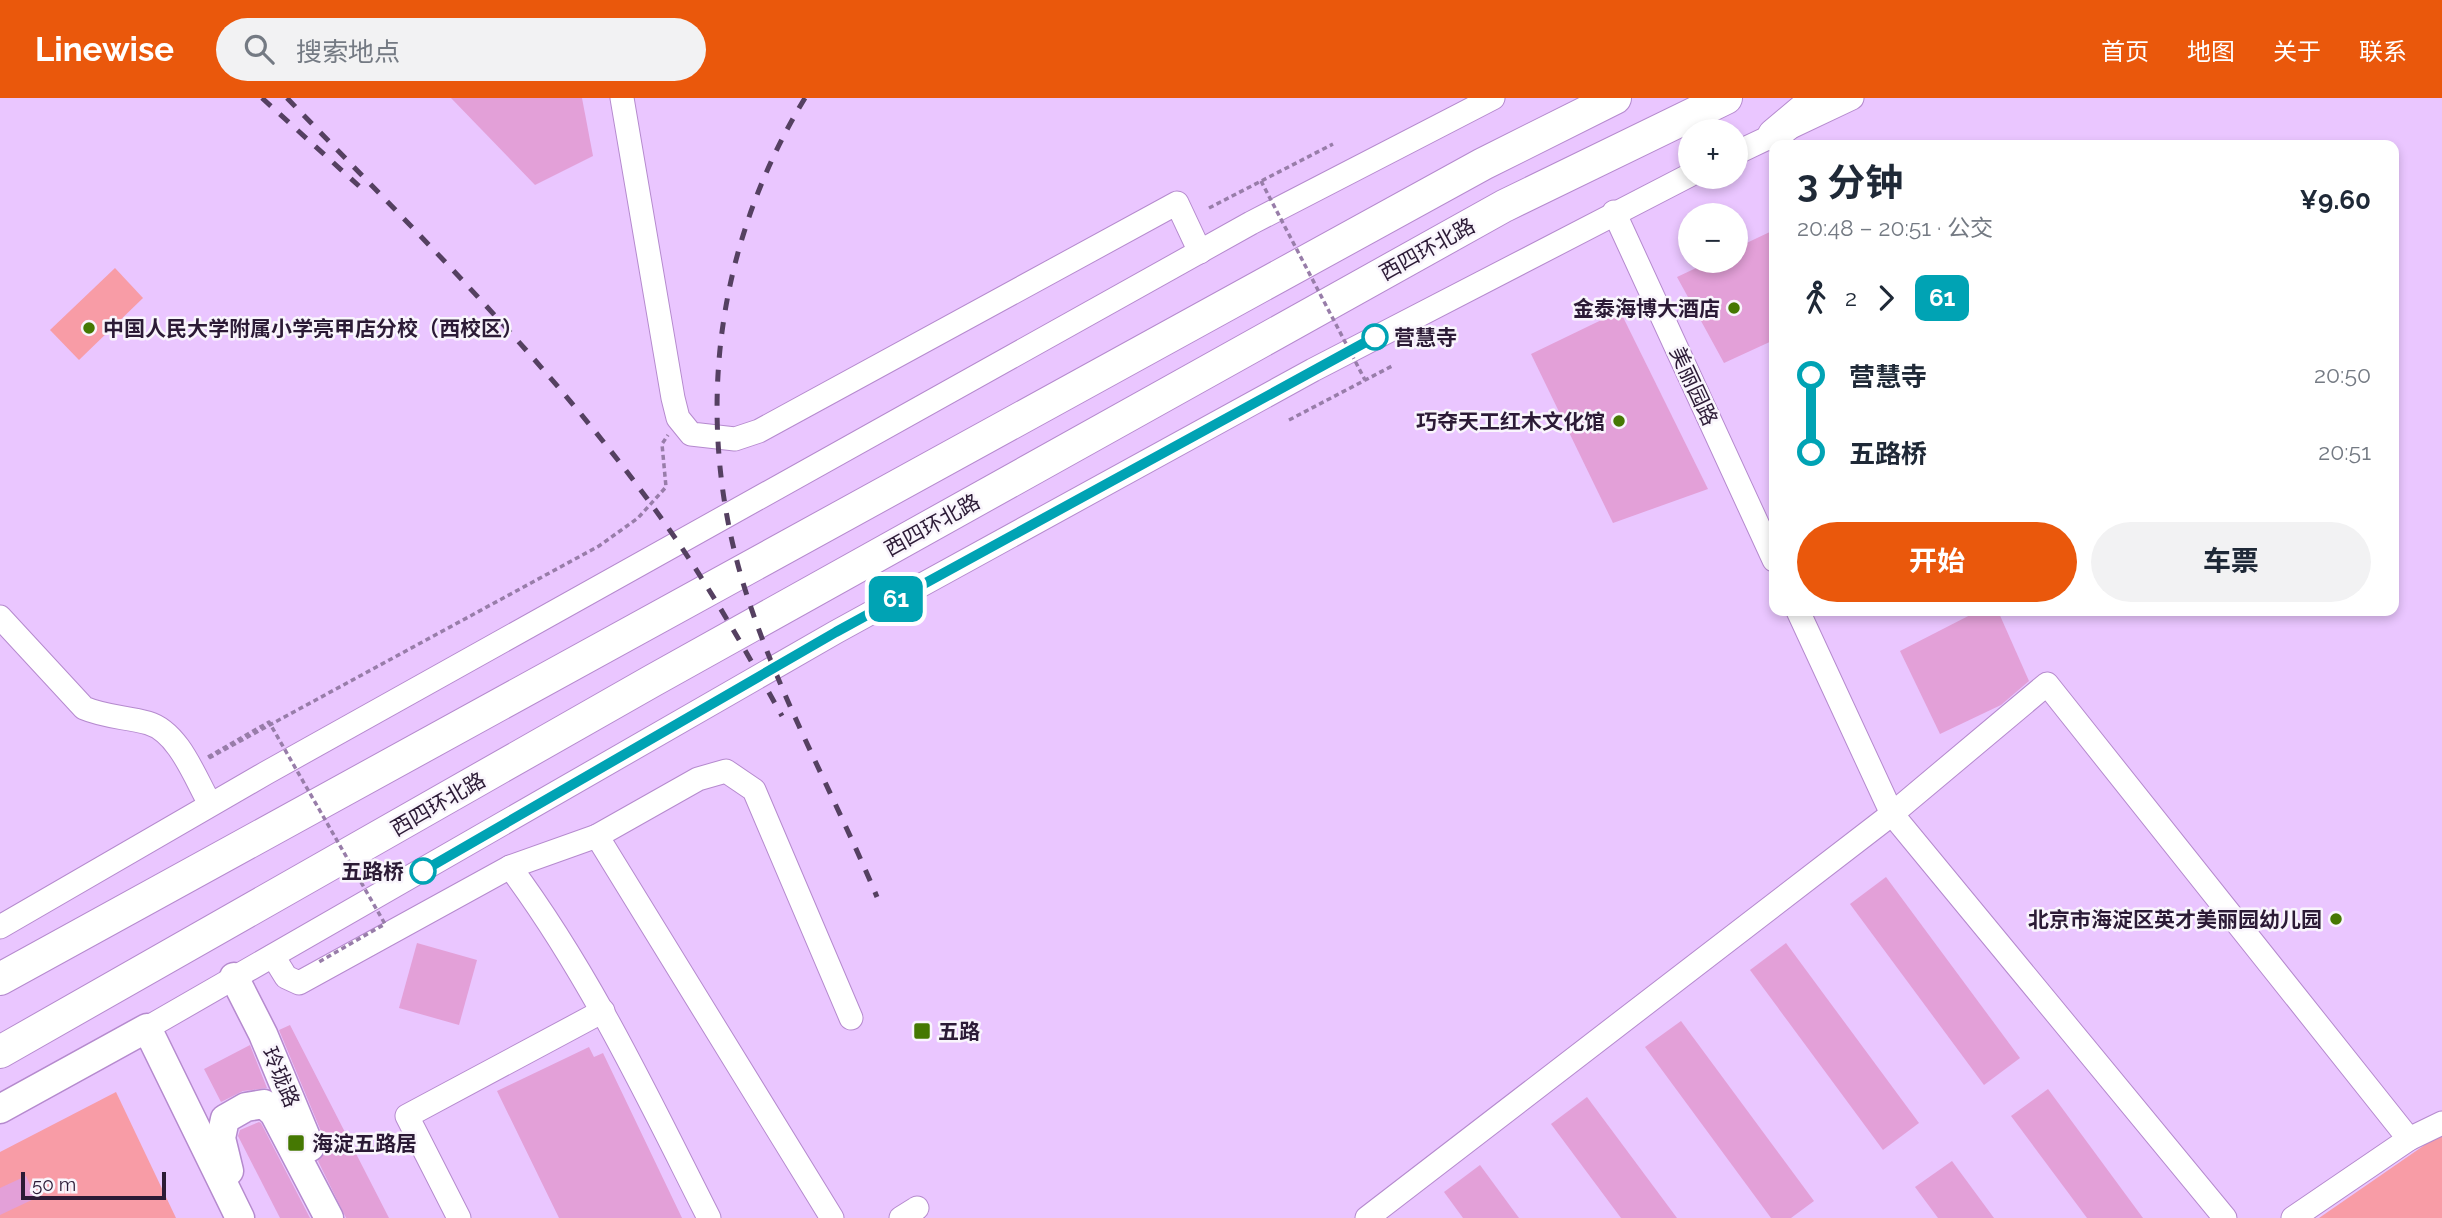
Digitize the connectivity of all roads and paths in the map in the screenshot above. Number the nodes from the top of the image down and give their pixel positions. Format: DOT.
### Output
graph roads {
  1 [pos="622,98"];
  2 [pos="1493,98"];
  3 [pos="1615,98"];
  4 [pos="1726,98"];
  5 [pos="1818,98"];
  6 [pos="1852,98"];
  7 [pos="1774,135"];
  8 [pos="1333,144"];
  9 [pos="1748,147"];
  10 [pos="1261,181"];
  11 [pos="1678,181"];
  12 [pos="1209,208"];
  13 [pos="1614,212"];
  14 [pos="1200,252"];
  15 [pos="1394,365"];
  16 [pos="1365,380"];
  17 [pos="678,418"];
  18 [pos="1289,420"];
  19 [pos="1769,549"];
  20 [pos="1800,616"];
  21 [pos="0,617"];
  22 [pos="200,766"];
  23 [pos="210,804"];
  24 [pos="1892,814"];
  25 [pos="597,836"];
  26 [pos="510,867"];
  27 [pos="0,927"];
  28 [pos="273,956"];
  29 [pos="317,963"];
  30 [pos="234,977"];
  31 [pos="0,979"];
  32 [pos="603,1011"];
  33 [pos="851,1018"];
  34 [pos="147,1028"];
  35 [pos="0,1052"];
  36 [pos="0,1109"];
  37 [pos="2442,1124"];
  38 [pos="2409,1139"];
  39 [pos="241,1218"];
  40 [pos="329,1218"];
  41 [pos="337,1218"];
  42 [pos="459,1218"];
  43 [pos="709,1218"];
  44 [pos="832,1218"];
  45 [pos="1367,1218"];
  46 [pos="2225,1218"];
  47 [pos="2293,1218"];
  1 -- 17 [label="street"];
  2 -- 14 [label="street"];
  3 -- 31 [label="highway"];
  4 -- 35 [label="highway, 西四环北路"];
  5 -- 7 [label="highway"];
  6 -- 7 [label="street"];
  7 -- 9 [label="street"];
  8 -- 10 [label="path"];
  10 -- 12 [label="path"];
  10 -- 16 [label="path, bridge"];
  11 -- 13 [label="street"];
  13 -- 19 [label="street, 美丽园路"];
  13 -- 28 [label="street"];
  14 -- 17 [label="street"];
  14 -- 23 [label="street"];
  15 -- 16 [label="path"];
  16 -- 18 [label="path"];
  17 -- 22 [label="path"];
  20 -- 24 [label="street"];
  21 -- 22 [label="street"];
  22 -- 23 [label="street"];
  22 -- 29 [label="path, bridge"];
  23 -- 27 [label="street"];
  24 -- 38 [label="street"];
  24 -- 45 [label="street"];
  24 -- 46 [label="street"];
  25 -- 26 [label="street"];
  25 -- 33 [label="street"];
  25 -- 44 [label="street"];
  26 -- 28 [label="street"];
  26 -- 32 [label="street"];
  28 -- 30 [label="street"];
  30 -- 34 [label="street"];
  30 -- 41 [label="main road, 玲珑路"];
  32 -- 42 [label="street"];
  32 -- 43 [label="street"];
  34 -- 36 [label="main road"];
  34 -- 39 [label="main road"];
  37 -- 38 [label="street"];
  38 -- 47 [label="street"];
  39 -- 40 [label="main road"];
}
